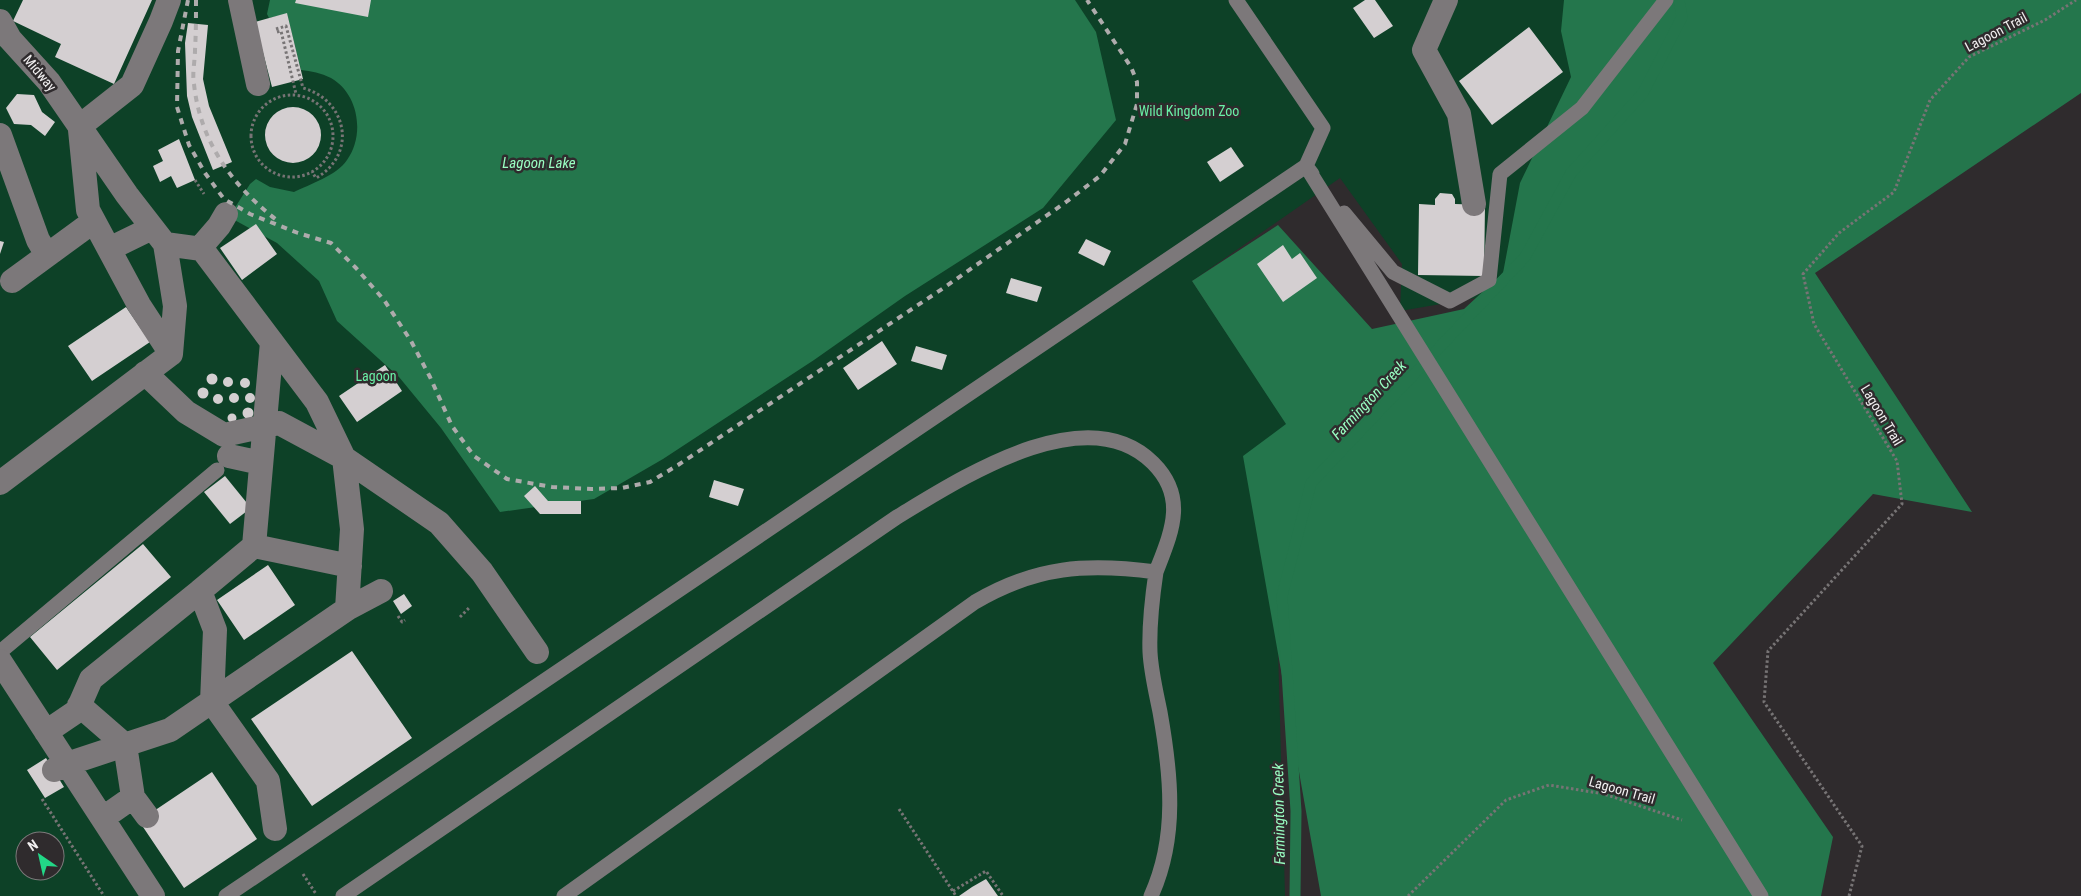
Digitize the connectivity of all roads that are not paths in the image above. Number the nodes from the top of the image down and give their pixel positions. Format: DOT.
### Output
graph roads {
  1 [pos="169,0"];
  2 [pos="240,0"];
  3 [pos="1236,0"];
  4 [pos="1446,0"];
  5 [pos="1664,3"];
  6 [pos="3,36"];
  7 [pos="258,84"];
  8 [pos="80,126"];
  9 [pos="0,135"];
  10 [pos="1306,166"];
  11 [pos="1474,204"];
  12 [pos="226,214"];
  13 [pos="94,221"];
  14 [pos="159,236"];
  15 [pos="200,248"];
  16 [pos="109,249"];
  17 [pos="47,255"];
  18 [pos="12,281"];
  19 [pos="272,342"];
  20 [pos="171,354"];
  21 [pos="145,373"];
  22 [pos="264,426"];
  23 [pos="344,458"];
  24 [pos="223,463"];
  25 [pos="261,463"];
  26 [pos="0,483"];
  27 [pos="254,546"];
  28 [pos="350,566"];
  29 [pos="1156,572"];
  30 [pos="200,591"];
  31 [pos="381,591"];
  32 [pos="348,609"];
  33 [pos="0,652"];
  34 [pos="537,652"];
  35 [pos="0,661"];
  36 [pos="212,702"];
  37 [pos="79,705"];
  38 [pos="46,732"];
  39 [pos="125,745"];
  40 [pos="60,767"];
  41 [pos="133,797"];
  42 [pos="147,816"];
  43 [pos="103,818"];
  44 [pos="275,829"];
  45 [pos="153,896"];
  46 [pos="226,896"];
  47 [pos="342,896"];
  48 [pos="564,896"];
  49 [pos="1151,896"];
  50 [pos="1762,896"];
  1 -- 8 [label="street"];
  2 -- 7 [label="street"];
  3 -- 10 [label="lane"];
  4 -- 11 [label="street"];
  5 -- 10 [label="lane"];
  6 -- 8 [label="street, Midway"];
  8 -- 13 [label="street"];
  8 -- 14 [label="street, Midway"];
  9 -- 17 [label="street"];
  10 -- 46 [label="lane"];
  10 -- 50 [label="lane"];
  12 -- 15 [label="street"];
  13 -- 16 [label="street"];
  13 -- 17 [label="street"];
  14 -- 15 [label="street"];
  14 -- 16 [label="street"];
  14 -- 20 [label="street"];
  15 -- 19 [label="street"];
  16 -- 20 [label="street"];
  17 -- 18 [label="street"];
  19 -- 22 [label="street"];
  19 -- 23 [label="street"];
  20 -- 21 [label="street"];
  21 -- 22 [label="street"];
  21 -- 26 [label="street"];
  22 -- 23 [label="street"];
  22 -- 25 [label="street"];
  23 -- 28 [label="street"];
  23 -- 34 [label="street"];
  24 -- 25 [label="street"];
  24 -- 33 [label="lane"];
  25 -- 27 [label="street"];
  27 -- 28 [label="street"];
  27 -- 30 [label="street"];
  28 -- 32 [label="street"];
  29 -- 47 [label="lane"];
  29 -- 48 [label="lane"];
  29 -- 49 [label="lane"];
  30 -- 36 [label="street"];
  30 -- 37 [label="street"];
  31 -- 32 [label="street"];
  32 -- 36 [label="street"];
  35 -- 38 [label="street"];
  36 -- 39 [label="street"];
  36 -- 44 [label="street"];
  37 -- 38 [label="street"];
  37 -- 39 [label="street"];
  38 -- 40 [label="street"];
  39 -- 40 [label="street"];
  39 -- 41 [label="street"];
  40 -- 43 [label="street"];
  41 -- 42 [label="street"];
  41 -- 43 [label="street"];
  43 -- 45 [label="street"];
}
